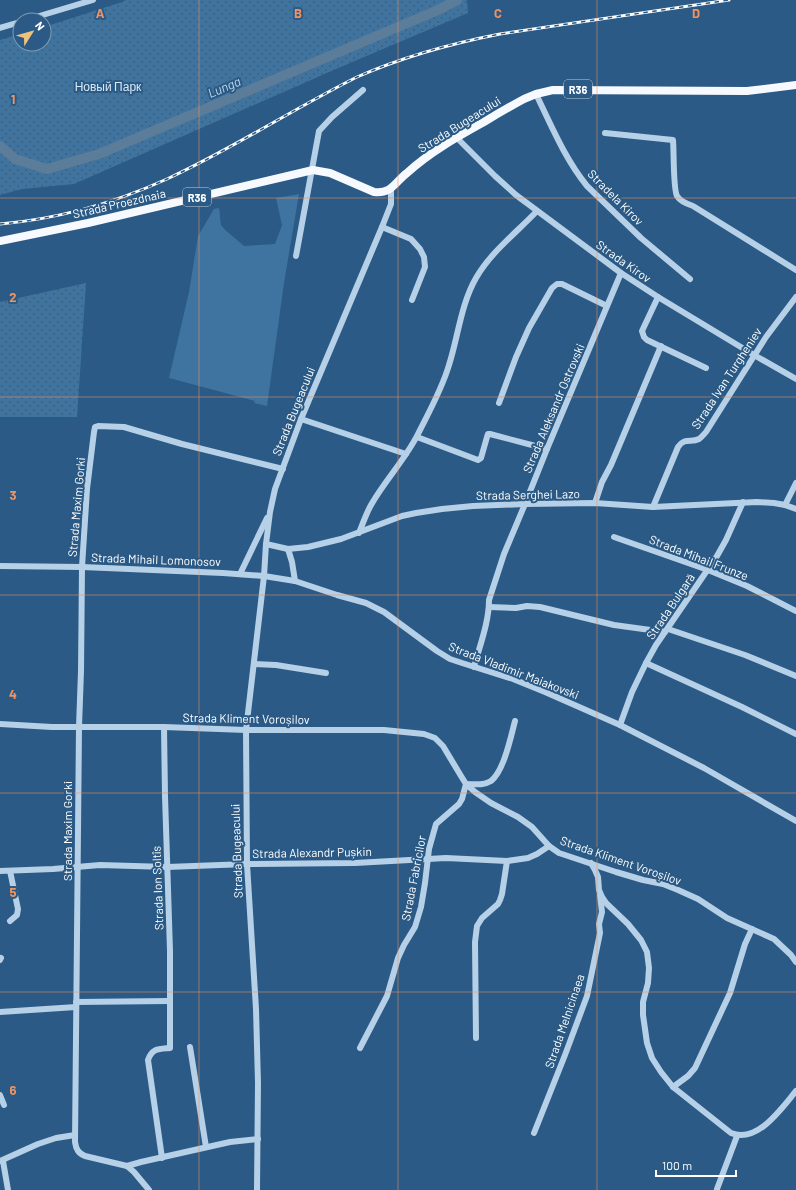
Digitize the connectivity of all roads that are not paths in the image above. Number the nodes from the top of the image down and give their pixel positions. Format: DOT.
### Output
graph roads {
  1 [pos="93,0"];
  2 [pos="52,12"];
  3 [pos="12,24"];
  4 [pos="0,28"];
  5 [pos="796,85"];
  6 [pos="363,90"];
  7 [pos="536,94"];
  8 [pos="605,133"];
  9 [pos="456,137"];
  10 [pos="313,170"];
  11 [pos="391,189"];
  12 [pos="537,211"];
  13 [pos="382,227"];
  14 [pos="0,242"];
  15 [pos="296,256"];
  16 [pos="796,270"];
  17 [pos="621,273"];
  18 [pos="690,279"];
  19 [pos="658,298"];
  20 [pos="796,298"];
  21 [pos="412,300"];
  22 [pos="607,306"];
  23 [pos="660,346"];
  24 [pos="754,355"];
  25 [pos="706,368"];
  26 [pos="796,379"];
  27 [pos="499,403"];
  28 [pos="301,419"];
  29 [pos="417,436"];
  30 [pos="547,449"];
  31 [pos="406,454"];
  32 [pos="283,469"];
  33 [pos="796,484"];
  34 [pos="743,502"];
  35 [pos="595,503"];
  36 [pos="525,504"];
  37 [pos="785,505"];
  38 [pos="653,506"];
  39 [pos="796,509"];
  40 [pos="270,512"];
  41 [pos="359,533"];
  42 [pos="614,537"];
  43 [pos="266,544"];
  44 [pos="288,549"];
  45 [pos="0,566"];
  46 [pos="82,567"];
  47 [pos="708,570"];
  48 [pos="240,574"];
  49 [pos="264,576"];
  50 [pos="296,581"];
  51 [pos="489,607"];
  52 [pos="796,611"];
  53 [pos="667,630"];
  54 [pos="646,663"];
  55 [pos="254,664"];
  56 [pos="474,667"];
  57 [pos="326,673"];
  58 [pos="796,676"];
  59 [pos="515,720"];
  60 [pos="0,724"];
  61 [pos="620,725"];
  62 [pos="78,727"];
  63 [pos="164,727"];
  64 [pos="246,730"];
  65 [pos="796,734"];
  66 [pos="466,784"];
  67 [pos="796,821"];
  68 [pos="549,846"];
  69 [pos="427,860"];
  70 [pos="507,861"];
  71 [pos="247,864"];
  72 [pos="591,864"];
  73 [pos="167,867"];
  74 [pos="78,868"];
  75 [pos="0,871"];
  76 [pos="10,871"];
  77 [pos="599,890"];
  78 [pos="10,922"];
  79 [pos="752,929"];
  80 [pos="796,962"];
  81 [pos="169,1001"];
  82 [pos="76,1004"];
  83 [pos="0,1012"];
  84 [pos="476,1038"];
  85 [pos="190,1047"];
  86 [pos="360,1048"];
  87 [pos="673,1087"];
  88 [pos="796,1091"];
  89 [pos="0,1095"];
  90 [pos="4,1105"];
  91 [pos="534,1133"];
  92 [pos="75,1135"];
  93 [pos="738,1136"];
  94 [pos="258,1139"];
  95 [pos="206,1147"];
  96 [pos="162,1158"];
  97 [pos="1,1161"];
  98 [pos="127,1166"];
  99 [pos="717,1189"];
  100 [pos="8,1190"];
  101 [pos="149,1190"];
  102 [pos="257,1190"];
  1 -- 2 [label="street"];
  3 -- 4 [label="street"];
  5 -- 7 [label="main road, Strada Bugeacului / R36"];
  6 -- 10 [label="street"];
  7 -- 9 [label="main road, Strada Bugeacului / R36"];
  7 -- 18 [label="street, Stradela Kirov"];
  8 -- 16 [label="street"];
  9 -- 11 [label="main road, Strada Bugeacului / R36"];
  9 -- 12 [label="street, Strada Kirov"];
  10 -- 11 [label="main road, Strada Proezdnaia / R36"];
  10 -- 14 [label="main road, Strada Proezdnaia / R36"];
  10 -- 15 [label="street"];
  11 -- 13 [label="street, Strada Bugeacului"];
  12 -- 17 [label="street, Strada Kirov"];
  12 -- 29 [label="street"];
  13 -- 21 [label="street"];
  13 -- 28 [label="street, Strada Bugeacului"];
  17 -- 19 [label="street, Strada Kirov"];
  17 -- 22 [label="street, Strada Aleksandr Ostrovski"];
  19 -- 23 [label="street"];
  19 -- 24 [label="street, Strada Kirov"];
  20 -- 24 [label="street, Strada Ivan Turgheniev"];
  22 -- 27 [label="street"];
  22 -- 30 [label="street, Strada Aleksandr Ostrovski"];
  23 -- 25 [label="street"];
  23 -- 35 [label="street"];
  24 -- 26 [label="street, Strada Kirov"];
  24 -- 38 [label="street, Strada Ivan Turgheniev"];
  28 -- 31 [label="street"];
  28 -- 32 [label="street, Strada Bugeacului"];
  29 -- 30 [label="street"];
  29 -- 31 [label="street"];
  30 -- 36 [label="street, Strada Aleksandr Ostrovski"];
  31 -- 41 [label="street"];
  32 -- 40 [label="street, Strada Bugeacului"];
  32 -- 46 [label="street, Strada Maxim Gorki"];
  33 -- 37 [label="street"];
  34 -- 37 [label="street, Strada Serghei Lazo"];
  34 -- 38 [label="street, Strada Serghei Lazo"];
  34 -- 47 [label="street, Strada Bulgară"];
  35 -- 36 [label="street, Strada Serghei Lazo"];
  35 -- 38 [label="street, Strada Serghei Lazo"];
  36 -- 41 [label="street, Strada Serghei Lazo"];
  36 -- 51 [label="street, Strada Aleksandr Ostrovski"];
  37 -- 39 [label="street, Strada Serghei Lazo"];
  40 -- 43 [label="street, Strada Bugeacului"];
  40 -- 48 [label="street, Strada Bugeacului"];
  41 -- 44 [label="street, Strada Serghei Lazo"];
  42 -- 47 [label="street, Strada Mihail Frunze"];
  43 -- 44 [label="street, Strada Serghei Lazo"];
  43 -- 49 [label="street, Strada Bugeacului"];
  44 -- 50 [label="street"];
  45 -- 46 [label="street, Strada Mihail Lomonosov"];
  46 -- 48 [label="street, Strada Mihail Lomonosov"];
  46 -- 62 [label="street, Strada Maxim Gorki"];
  47 -- 52 [label="street, Strada Mihail Frunze"];
  47 -- 53 [label="street, Strada Bulgară"];
  48 -- 49 [label="street, Strada Mihail Lomonosov"];
  49 -- 50 [label="street, Strada Vladimir Maiakovski"];
  49 -- 55 [label="street, Strada Bugeacului"];
  50 -- 56 [label="street, Strada Vladimir Maiakovski"];
  51 -- 53 [label="street"];
  51 -- 56 [label="street, Strada Aleksandr Ostrovski"];
  53 -- 54 [label="street, Strada Bulgară"];
  53 -- 58 [label="street"];
  54 -- 61 [label="street, Strada Bulgară"];
  54 -- 65 [label="street"];
  55 -- 57 [label="street"];
  55 -- 64 [label="street, Strada Bugeacului"];
  56 -- 61 [label="street, Strada Vladimir Maiakovski"];
  59 -- 66 [label="street"];
  60 -- 62 [label="street, Strada Kliment Voroșilov"];
  61 -- 67 [label="street, Strada Vladimir Maiakovski"];
  62 -- 63 [label="street, Strada Kliment Voroșilov"];
  62 -- 74 [label="street, Strada Maxim Gorki"];
  63 -- 64 [label="street, Strada Kliment Voroșilov"];
  63 -- 73 [label="street, Strada Ion Soltîs"];
  64 -- 66 [label="street, Strada Kliment Voroșilov"];
  64 -- 71 [label="street, Strada Bugeacului"];
  66 -- 68 [label="street, Strada Kliment Voroșilov"];
  66 -- 69 [label="street, Strada Fabricilor"];
  68 -- 70 [label="street, Strada Alexandr Pușkin"];
  68 -- 72 [label="street, Strada Kliment Voroșilov"];
  69 -- 70 [label="street, Strada Alexandr Pușkin"];
  69 -- 71 [label="street, Strada Alexandr Pușkin"];
  69 -- 86 [label="street, Strada Fabricilor"];
  70 -- 84 [label="street"];
  71 -- 73 [label="street, Strada Alexandr Pușkin"];
  71 -- 94 [label="street, Strada Bugeacului"];
  72 -- 77 [label="street, Strada Melnicinaea"];
  72 -- 79 [label="street, Strada Kliment Voroșilov"];
  73 -- 74 [label="street, Strada Alexandr Pușkin"];
  73 -- 81 [label="street, Strada Ion Soltîs"];
  74 -- 76 [label="street, Strada Alexandr Pușkin"];
  74 -- 82 [label="street, Strada Maxim Gorki"];
  75 -- 76 [label="street, Strada Alexandr Pușkin"];
  76 -- 78 [label="street"];
  77 -- 87 [label="street"];
  77 -- 91 [label="street, Strada Melnicinaea"];
  79 -- 80 [label="street, Strada Kliment Voroșilov"];
  79 -- 87 [label="street"];
  81 -- 82 [label="street"];
  81 -- 96 [label="street, Strada Ion Soltîs"];
  82 -- 83 [label="street"];
  82 -- 92 [label="street, Strada Maxim Gorki"];
  85 -- 95 [label="street"];
  87 -- 93 [label="street"];
  88 -- 93 [label="street"];
  89 -- 90 [label="street"];
  92 -- 97 [label="street"];
  92 -- 98 [label="street, Strada Maxim Gorki"];
  93 -- 99 [label="street"];
  94 -- 95 [label="street"];
  94 -- 102 [label="street, Strada Bugeacului"];
  95 -- 96 [label="street"];
  96 -- 98 [label="street"];
  97 -- 100 [label="street"];
  98 -- 101 [label="street"];
}
